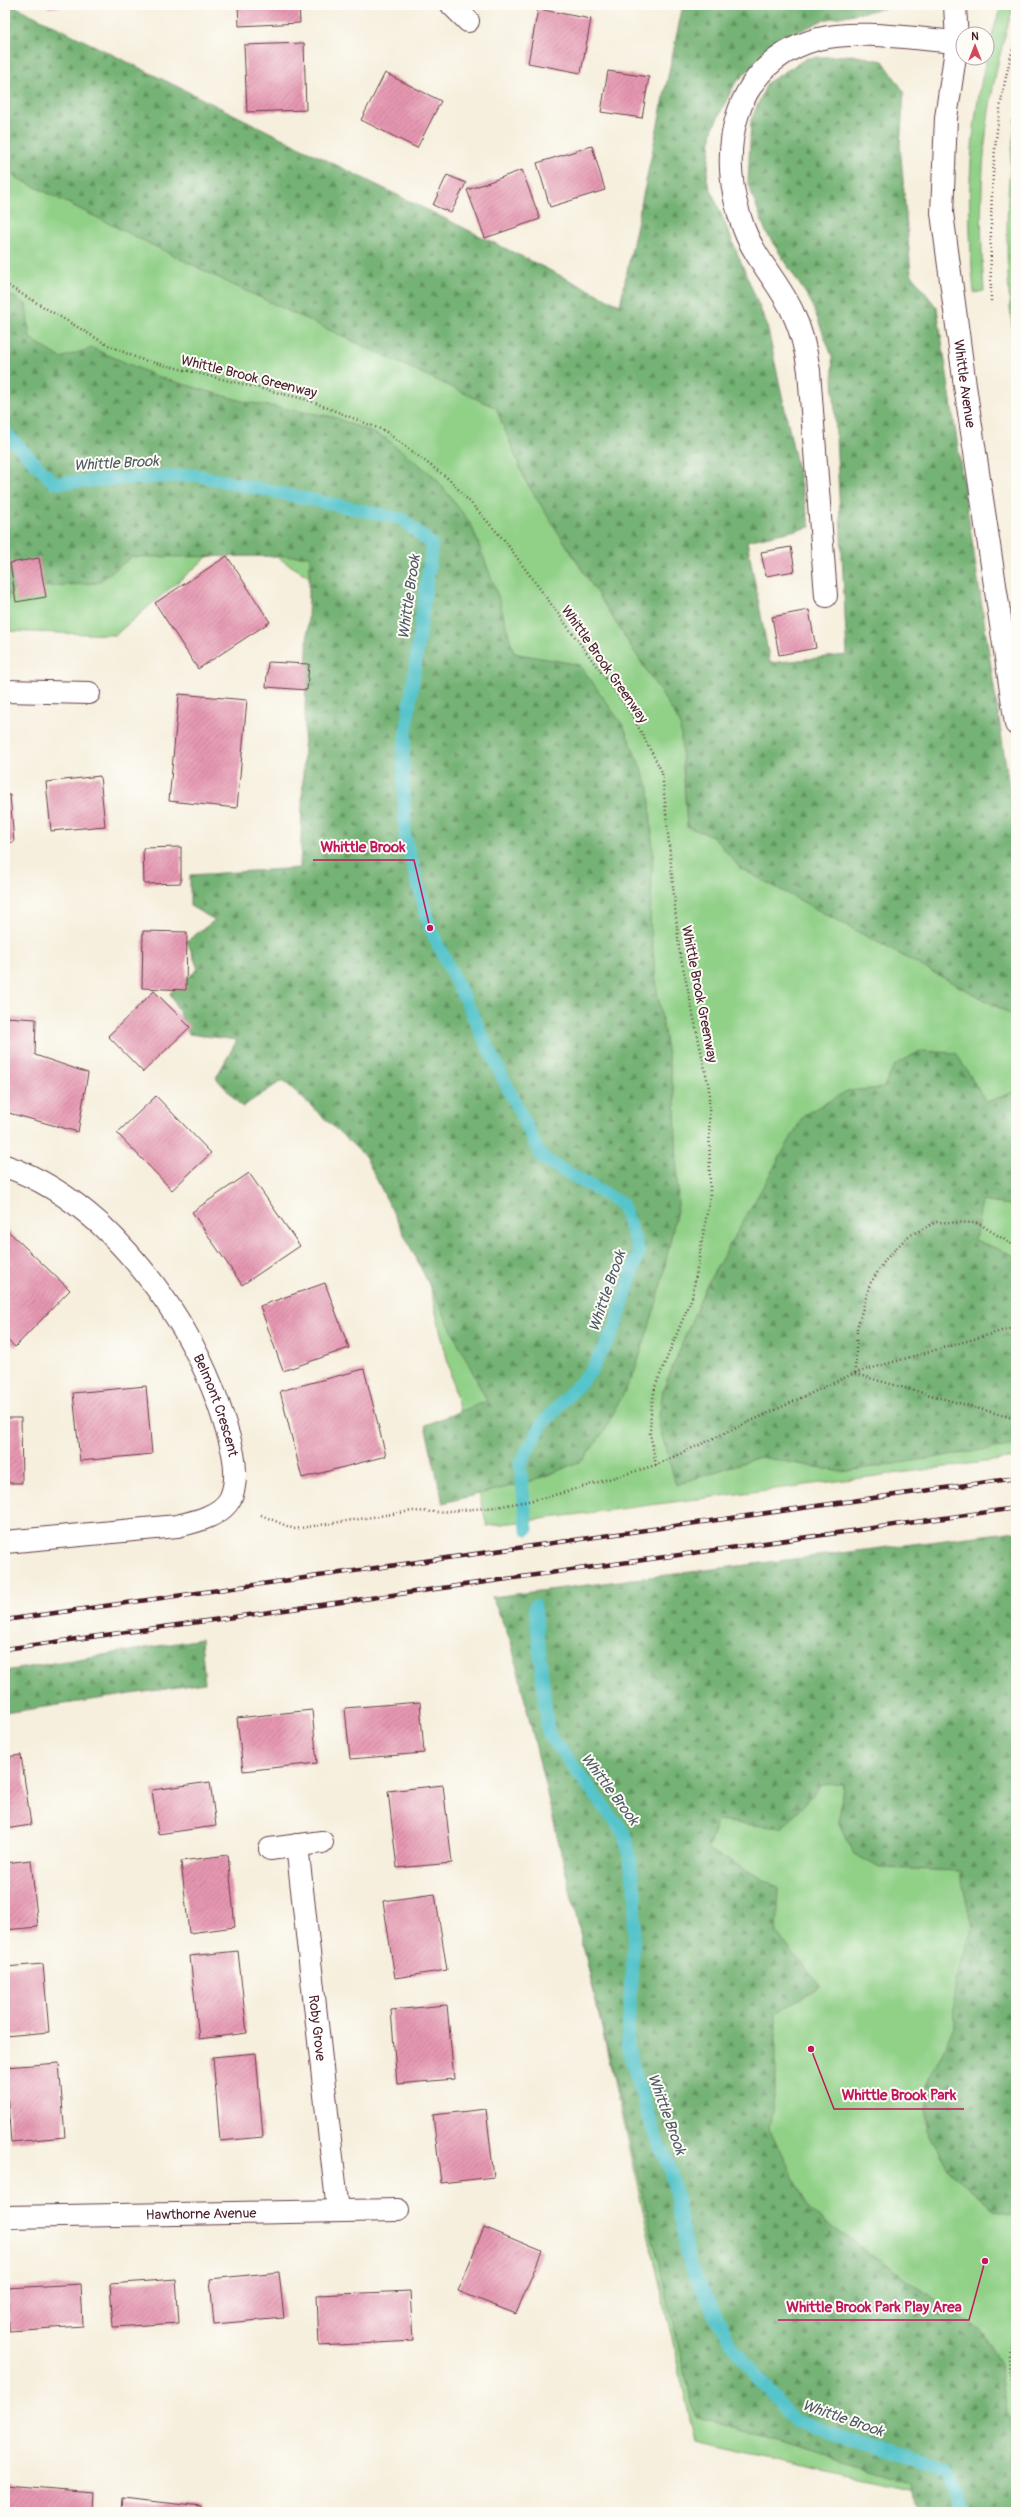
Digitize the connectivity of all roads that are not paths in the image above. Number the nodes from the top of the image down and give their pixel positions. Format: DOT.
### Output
graph roads {
  1 [pos="452,5"];
  2 [pos="955,5"];
  3 [pos="970,5"];
  4 [pos="468,21"];
  5 [pos="956,26"];
  6 [pos="963,26"];
  7 [pos="955,42"];
  8 [pos="955,56"];
  9 [pos="826,596"];
  10 [pos="5,691"];
  11 [pos="89,693"];
  12 [pos="1016,724"];
  13 [pos="5,1166"];
  14 [pos="5,1542"];
  15 [pos="322,1842"];
  16 [pos="297,1845"];
  17 [pos="270,1849"];
  18 [pos="398,2210"];
  19 [pos="338,2211"];
  20 [pos="5,2216"];
  1 -- 4 [label="street"];
  2 -- 5 [label="street, Whittle Avenue"];
  3 -- 6 [label="street, Whittle Avenue"];
  7 -- 9 [label="street"];
  8 -- 12 [label="street, Whittle Avenue"];
  10 -- 11 [label="street"];
  13 -- 14 [label="street, Belmont Crescent"];
  15 -- 16 [label="street"];
  16 -- 17 [label="street"];
  16 -- 19 [label="street, Roby Grove"];
  18 -- 19 [label="street, Hawthorne Avenue"];
  19 -- 20 [label="street, Hawthorne Avenue"];
}
